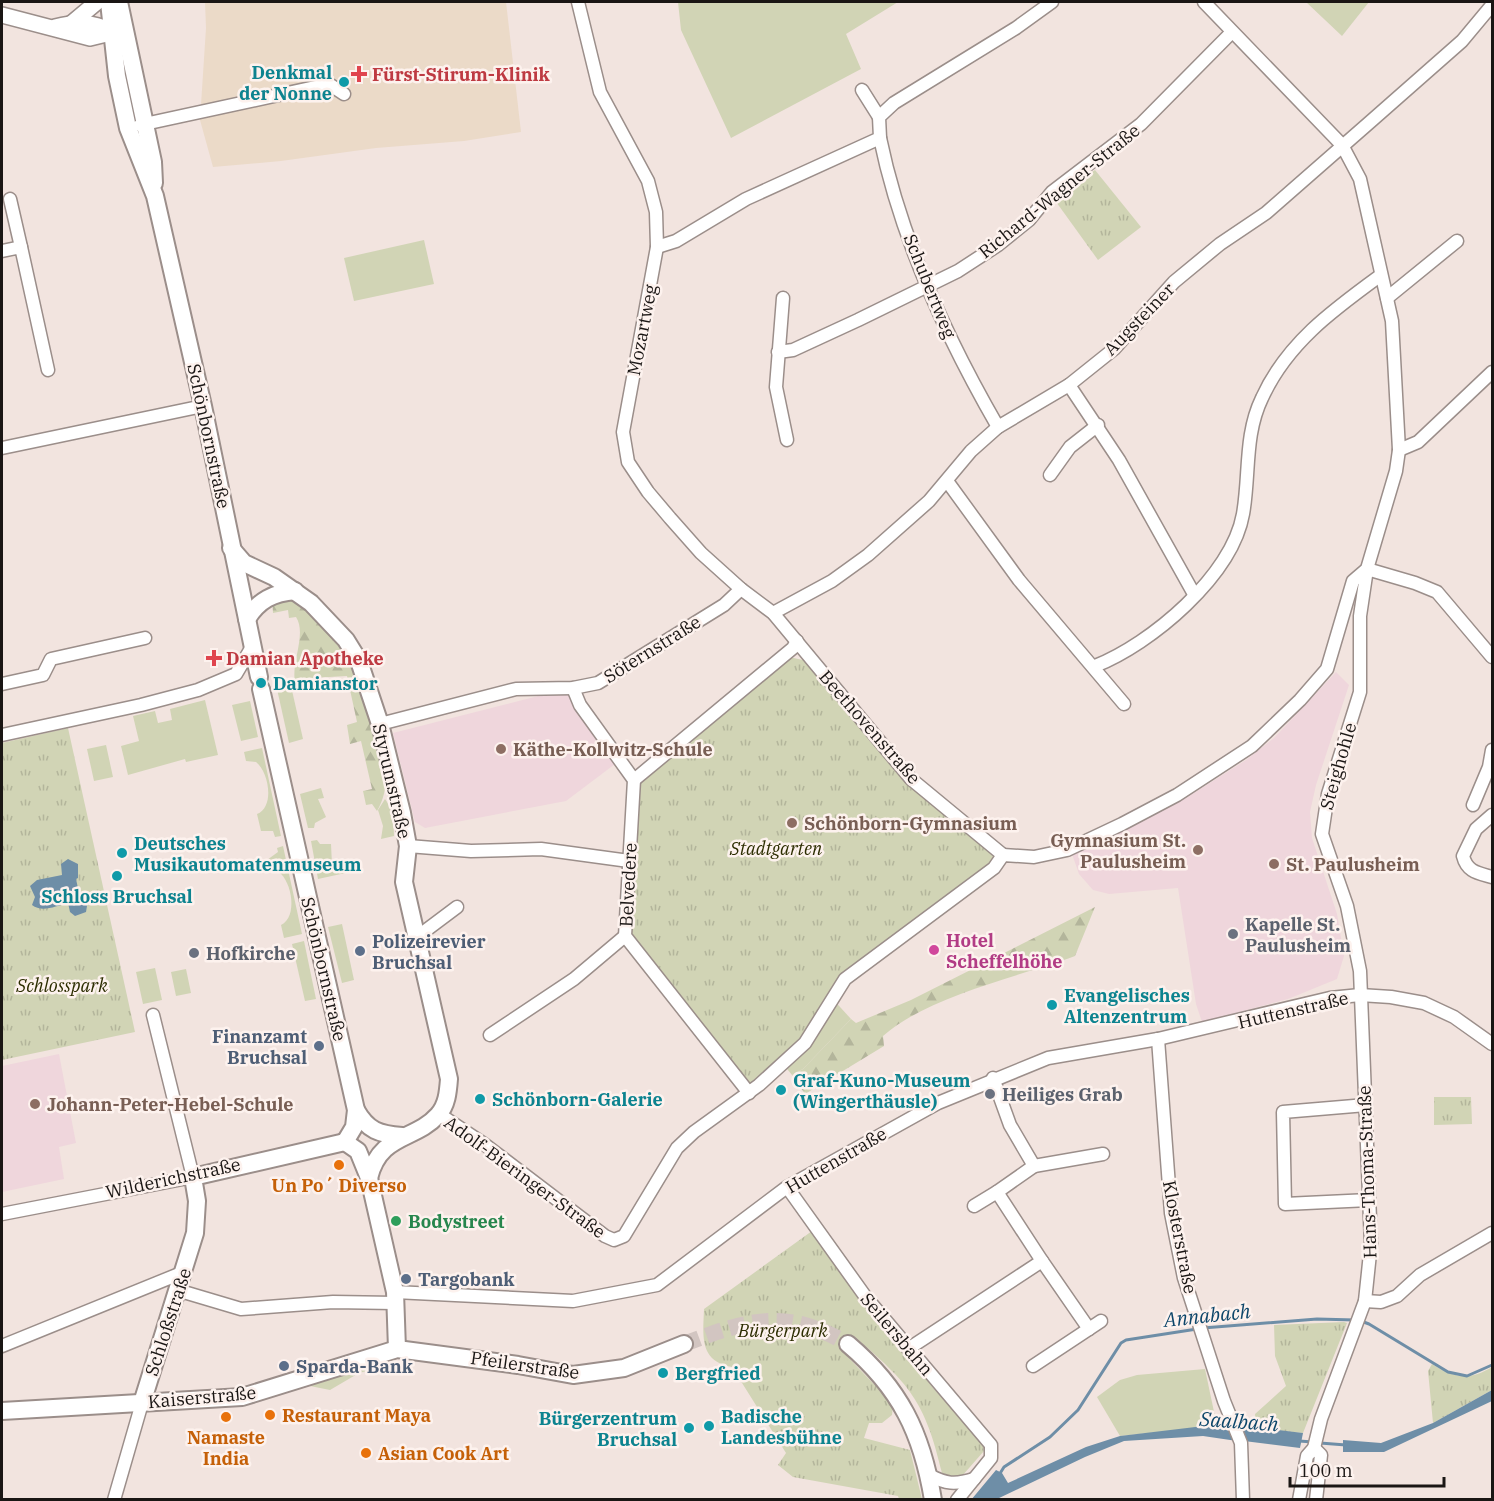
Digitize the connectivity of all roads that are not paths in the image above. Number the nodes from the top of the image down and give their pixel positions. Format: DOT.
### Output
graph roads {
  1 [pos="97,2"];
  2 [pos="109,2"];
  3 [pos="119,2"];
  4 [pos="578,2"];
  5 [pos="1052,2"];
  6 [pos="1204,2"];
  7 [pos="1492,5"];
  8 [pos="2,15"];
  9 [pos="72,23"];
  10 [pos="52,28"];
  11 [pos="118,30"];
  12 [pos="1232,32"];
  13 [pos="862,90"];
  14 [pos="344,94"];
  15 [pos="879,117"];
  16 [pos="136,126"];
  17 [pos="880,138"];
  18 [pos="1342,146"];
  19 [pos="10,199"];
  20 [pos="1457,241"];
  21 [pos="21,247"];
  22 [pos="657,247"];
  23 [pos="2,251"];
  24 [pos="1381,275"];
  25 [pos="926,286"];
  26 [pos="783,297"];
  27 [pos="1387,298"];
  28 [pos="778,352"];
  29 [pos="48,370"];
  30 [pos="1492,372"];
  31 [pos="1069,385"];
  32 [pos="203,406"];
  33 [pos="1098,425"];
  34 [pos="998,427"];
  35 [pos="787,440"];
  36 [pos="2,448"];
  37 [pos="1400,450"];
  38 [pos="1050,475"];
  39 [pos="947,481"];
  40 [pos="231,548"];
  41 [pos="1367,569"];
  42 [pos="741,589"];
  43 [pos="295,591"];
  44 [pos="1194,594"];
  45 [pos="773,613"];
  46 [pos="247,620"];
  47 [pos="145,638"];
  48 [pos="797,641"];
  49 [pos="253,645"];
  50 [pos="1492,657"];
  51 [pos="1095,666"];
  52 [pos="2,684"];
  53 [pos="573,688"];
  54 [pos="1124,704"];
  55 [pos="380,724"];
  56 [pos="2,735"];
  57 [pos="1492,750"];
  58 [pos="634,780"];
  59 [pos="1473,805"];
  60 [pos="1492,815"];
  61 [pos="408,846"];
  62 [pos="1003,855"];
  63 [pos="629,861"];
  64 [pos="1492,877"];
  65 [pos="457,907"];
  66 [pos="417,933"];
  67 [pos="625,936"];
  68 [pos="1360,995"];
  69 [pos="153,1015"];
  70 [pos="490,1035"];
  71 [pos="1158,1039"];
  72 [pos="1492,1044"];
  73 [pos="993,1078"];
  74 [pos="749,1093"];
  75 [pos="1366,1105"];
  76 [pos="356,1110"];
  77 [pos="439,1114"];
  78 [pos="402,1136"];
  79 [pos="345,1142"];
  80 [pos="1103,1154"];
  81 [pos="1034,1166"];
  82 [pos="193,1177"];
  83 [pos="369,1178"];
  84 [pos="787,1187"];
  85 [pos="996,1192"];
  86 [pos="1369,1200"];
  87 [pos="974,1206"];
  88 [pos="2,1214"];
  89 [pos="1492,1233"];
  90 [pos="1042,1261"];
  91 [pos="184,1272"];
  92 [pos="177,1290"];
  93 [pos="395,1298"];
  94 [pos="1365,1300"];
  95 [pos="1101,1321"];
  96 [pos="1089,1329"];
  97 [pos="7,1344"];
  98 [pos="684,1344"];
  99 [pos="848,1344"];
  100 [pos="397,1349"];
  101 [pos="908,1349"];
  102 [pos="1033,1366"];
  103 [pos="142,1403"];
  104 [pos="2,1411"];
  105 [pos="1314,1448"];
  106 [pos="929,1475"];
  107 [pos="975,1479"];
  108 [pos="114,1500"];
  109 [pos="933,1500"];
  110 [pos="957,1500"];
  111 [pos="1243,1500"];
  112 [pos="1299,1500"];
  113 [pos="1316,1500"];
  1 -- 9 [label="street"];
  2 -- 11 [label="main road"];
  3 -- 11 [label="main road"];
  4 -- 22 [label="street, Mozartweg"];
  5 -- 15 [label="street"];
  6 -- 12 [label="street"];
  7 -- 18 [label="street, Augsteiner"];
  8 -- 10 [label="street"];
  9 -- 10 [label="street"];
  9 -- 11 [label="street"];
  10 -- 11 [label="street"];
  11 -- 16 [label="main road, Schönbornstraße"];
  12 -- 18 [label="street"];
  12 -- 25 [label="street, Richard-Wagner-Straße"];
  13 -- 15 [label="street"];
  14 -- 16 [label="street"];
  15 -- 17 [label="street, Schubertweg"];
  16 -- 32 [label="main road, Schönbornstraße"];
  17 -- 22 [label="street"];
  17 -- 25 [label="street, Schubertweg"];
  18 -- 24 [label="street"];
  18 -- 31 [label="street, Augsteiner"];
  19 -- 21 [label="street"];
  20 -- 27 [label="street"];
  21 -- 23 [label="street"];
  21 -- 29 [label="street"];
  22 -- 42 [label="street, Mozartweg"];
  24 -- 27 [label="street"];
  24 -- 44 [label="street"];
  25 -- 28 [label="street, Richard-Wagner-Straße"];
  25 -- 34 [label="street, Schubertweg"];
  26 -- 28 [label="street"];
  27 -- 37 [label="street"];
  28 -- 35 [label="street"];
  30 -- 37 [label="street"];
  31 -- 33 [label="street"];
  31 -- 34 [label="street, Augsteiner"];
  32 -- 36 [label="street"];
  32 -- 40 [label="main road, Schönbornstraße"];
  33 -- 38 [label="street"];
  33 -- 44 [label="street"];
  34 -- 39 [label="street, Augsteiner"];
  37 -- 41 [label="street"];
  39 -- 45 [label="street, Augsteiner"];
  39 -- 51 [label="street"];
  40 -- 43 [label="main road, Styrumstraße"];
  40 -- 46 [label="main road, Schönbornstraße"];
  41 -- 50 [label="street"];
  41 -- 62 [label="street"];
  41 -- 68 [label="street, Steighohle"];
  42 -- 45 [label="street, Mozartweg"];
  42 -- 53 [label="street, Söternstraße"];
  43 -- 46 [label="main road"];
  43 -- 55 [label="main road, Styrumstraße"];
  44 -- 51 [label="street"];
  45 -- 48 [label="street, Beethovenstraße"];
  46 -- 49 [label="main road, Schönbornstraße"];
  47 -- 52 [label="street"];
  48 -- 58 [label="street"];
  48 -- 62 [label="street, Beethovenstraße"];
  49 -- 56 [label="street"];
  49 -- 76 [label="main road, Schönbornstraße"];
  51 -- 54 [label="street"];
  53 -- 55 [label="street, Söternstraße"];
  53 -- 58 [label="street"];
  55 -- 61 [label="main road, Styrumstraße"];
  57 -- 59 [label="street"];
  58 -- 63 [label="street, Belvedere"];
  60 -- 64 [label="street"];
  61 -- 63 [label="street"];
  61 -- 66 [label="main road, Styrumstraße"];
  62 -- 74 [label="street, Adolf-Bieringer-Straße"];
  63 -- 67 [label="street, Belvedere"];
  65 -- 66 [label="street"];
  66 -- 77 [label="main road, Styrumstraße"];
  67 -- 70 [label="street"];
  67 -- 74 [label="street, Belvedere"];
  68 -- 71 [label="street, Huttenstraße"];
  68 -- 72 [label="street, Huttenstraße"];
  68 -- 75 [label="street, Hans-Thoma-Straße"];
  69 -- 82 [label="street"];
  71 -- 73 [label="street, Huttenstraße"];
  71 -- 111 [label="street, Klosterstraße"];
  73 -- 81 [label="street"];
  73 -- 84 [label="street, Huttenstraße"];
  74 -- 77 [label="street, Adolf-Bieringer-Straße"];
  75 -- 86 [label="street, Hans-Thoma-Straße"];
  75 -- 86 [label="street"];
  76 -- 78 [label="main road"];
  76 -- 79 [label="main road, Schönbornstraße"];
  77 -- 78 [label="main road"];
  78 -- 83 [label="main road"];
  79 -- 82 [label="main road, Wilderichstraße"];
  79 -- 83 [label="main road"];
  80 -- 81 [label="street"];
  81 -- 85 [label="street"];
  82 -- 88 [label="street, Wilderichstraße"];
  82 -- 91 [label="main road, Schloßstraße"];
  83 -- 93 [label="main road"];
  84 -- 93 [label="street, Huttenstraße"];
  84 -- 101 [label="street, Seilersbahn"];
  85 -- 87 [label="street"];
  85 -- 90 [label="street"];
  86 -- 94 [label="street, Hans-Thoma-Straße"];
  89 -- 94 [label="street"];
  90 -- 96 [label="street"];
  90 -- 101 [label="street"];
  91 -- 92 [label="main road, Schloßstraße"];
  91 -- 97 [label="street"];
  92 -- 93 [label="street, Huttenstraße"];
  92 -- 103 [label="main road, Schloßstraße"];
  93 -- 100 [label="main road"];
  94 -- 105 [label="street, Hans-Thoma-Straße"];
  95 -- 96 [label="street"];
  96 -- 102 [label="street"];
  98 -- 100 [label="main road, Pfeilerstraße"];
  99 -- 106 [label="main road"];
  100 -- 103 [label="main road, Kaiserstraße"];
  101 -- 107 [label="street, Seilersbahn"];
  103 -- 104 [label="main road, Kaiserstraße"];
  103 -- 108 [label="street, Schloßstraße"];
  105 -- 112 [label="street, Hans-Thoma-Straße"];
  105 -- 113 [label="street, Hans-Thoma-Straße"];
  106 -- 107 [label="street"];
  106 -- 109 [label="main road"];
  107 -- 110 [label="street, Seilersbahn"];
}
